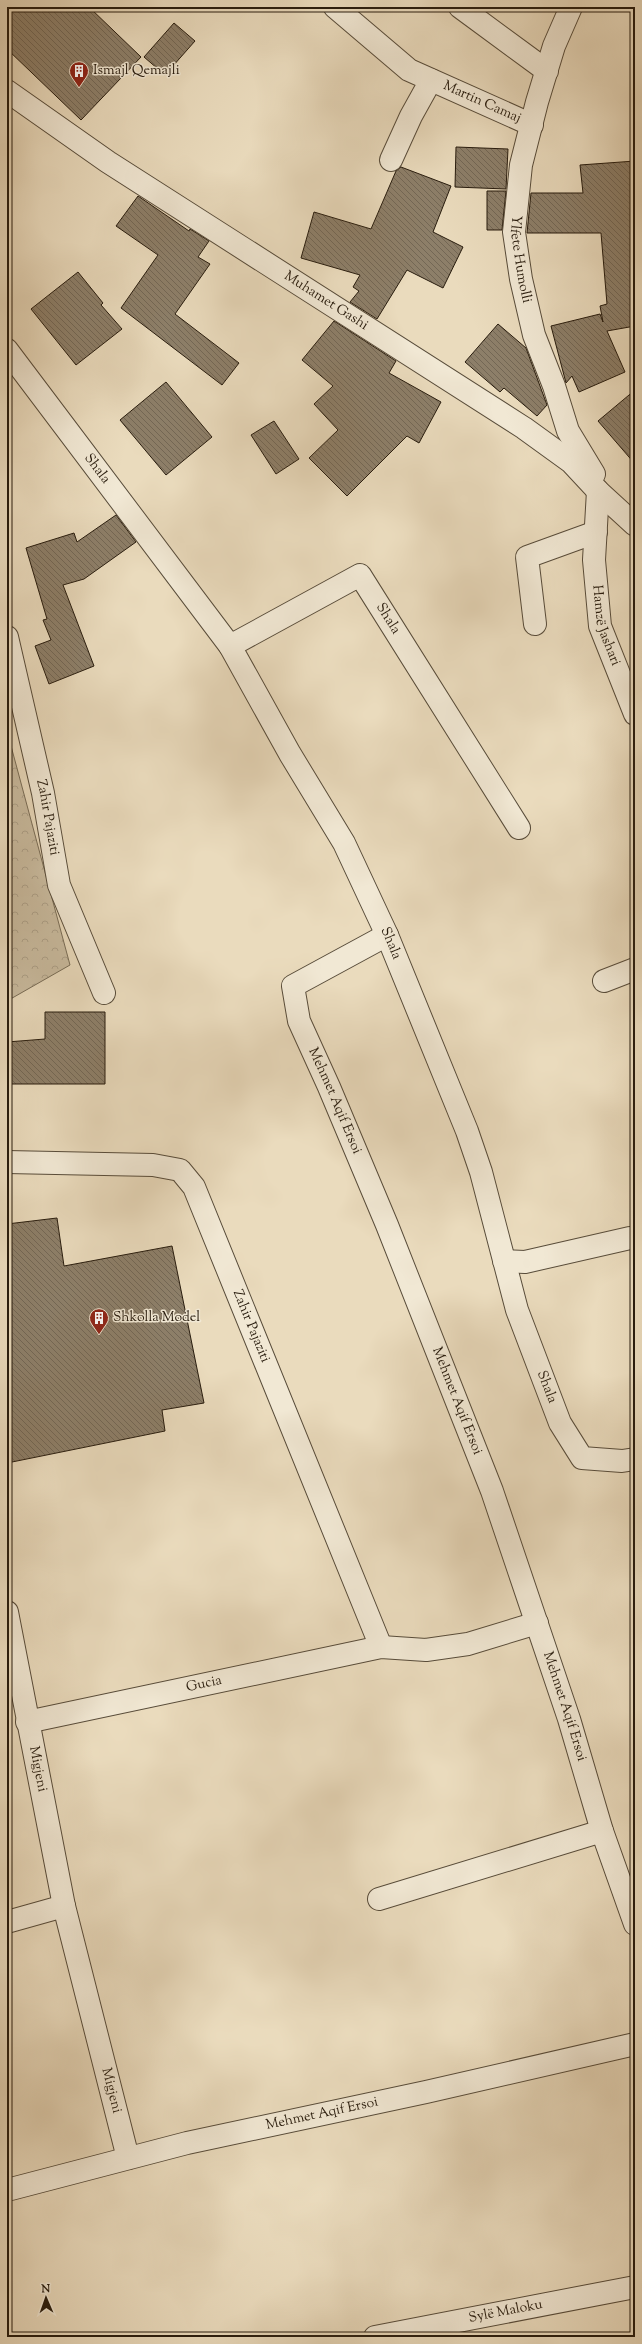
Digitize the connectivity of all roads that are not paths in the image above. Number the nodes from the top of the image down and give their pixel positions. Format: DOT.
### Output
graph roads {
  1 [pos="335,7"];
  2 [pos="460,7"];
  3 [pos="571,7"];
  4 [pos="547,71"];
  5 [pos="431,80"];
  6 [pos="7,91"];
  7 [pos="532,125"];
  8 [pos="391,160"];
  9 [pos="7,350"];
  10 [pos="604,496"];
  11 [pos="635,525"];
  12 [pos="596,532"];
  13 [pos="536,624"];
  14 [pos="7,637"];
  15 [pos="230,646"];
  16 [pos="635,714"];
  17 [pos="519,828"];
  18 [pos="387,935"];
  19 [pos="635,969"];
  20 [pos="604,981"];
  21 [pos="104,993"];
  22 [pos="7,1162"];
  23 [pos="630,1238"];
  24 [pos="504,1261"];
  25 [pos="635,1459"];
  26 [pos="7,1612"];
  27 [pos="537,1623"];
  28 [pos="10,1634"];
  29 [pos="381,1647"];
  30 [pos="27,1722"];
  31 [pos="602,1831"];
  32 [pos="379,1899"];
  33 [pos="64,1906"];
  34 [pos="7,1922"];
  35 [pos="635,1924"];
  36 [pos="635,2044"];
  37 [pos="128,2158"];
  38 [pos="11,2189"];
  39 [pos="635,2287"];
  40 [pos="376,2337"];
  1 -- 5 [label="street, Martin Camaj"];
  2 -- 4 [label="street"];
  3 -- 4 [label="street, Ylfete Humolli"];
  4 -- 7 [label="street, Ylfete Humolli"];
  5 -- 7 [label="street, Martin Camaj"];
  5 -- 8 [label="street, Martin Camaj"];
  6 -- 10 [label="street, Muhamet Gashi"];
  7 -- 10 [label="street, Ylfete Humolli"];
  9 -- 15 [label="street, Shala"];
  10 -- 11 [label="street, Muhamet Gashi"];
  10 -- 12 [label="street, Hamzë Jashari"];
  12 -- 13 [label="street"];
  12 -- 16 [label="street, Hamzë Jashari"];
  14 -- 21 [label="street, Zahir Pajaziti"];
  15 -- 17 [label="street, Shala"];
  15 -- 18 [label="street, Shala"];
  18 -- 24 [label="street, Shala"];
  18 -- 27 [label="street, Mehmet Aqif Ersoi"];
  19 -- 20 [label="street"];
  22 -- 29 [label="street, Zahir Pajaziti"];
  23 -- 24 [label="street"];
  24 -- 25 [label="street, Shala"];
  26 -- 28 [label="street, Migjeni"];
  27 -- 29 [label="street, Gucia"];
  27 -- 31 [label="street, Mehmet Aqif Ersoi"];
  28 -- 30 [label="street, Migjeni"];
  29 -- 30 [label="street, Gucia"];
  30 -- 33 [label="street, Migjeni"];
  31 -- 32 [label="street"];
  31 -- 35 [label="street, Mehmet Aqif Ersoi"];
  33 -- 34 [label="street"];
  33 -- 37 [label="street, Migjeni"];
  36 -- 37 [label="street, Mehmet Aqif Ersoi"];
  37 -- 38 [label="street, Mehmet Aqif Ersoi"];
  39 -- 40 [label="street, Sylë Maloku"];
}
